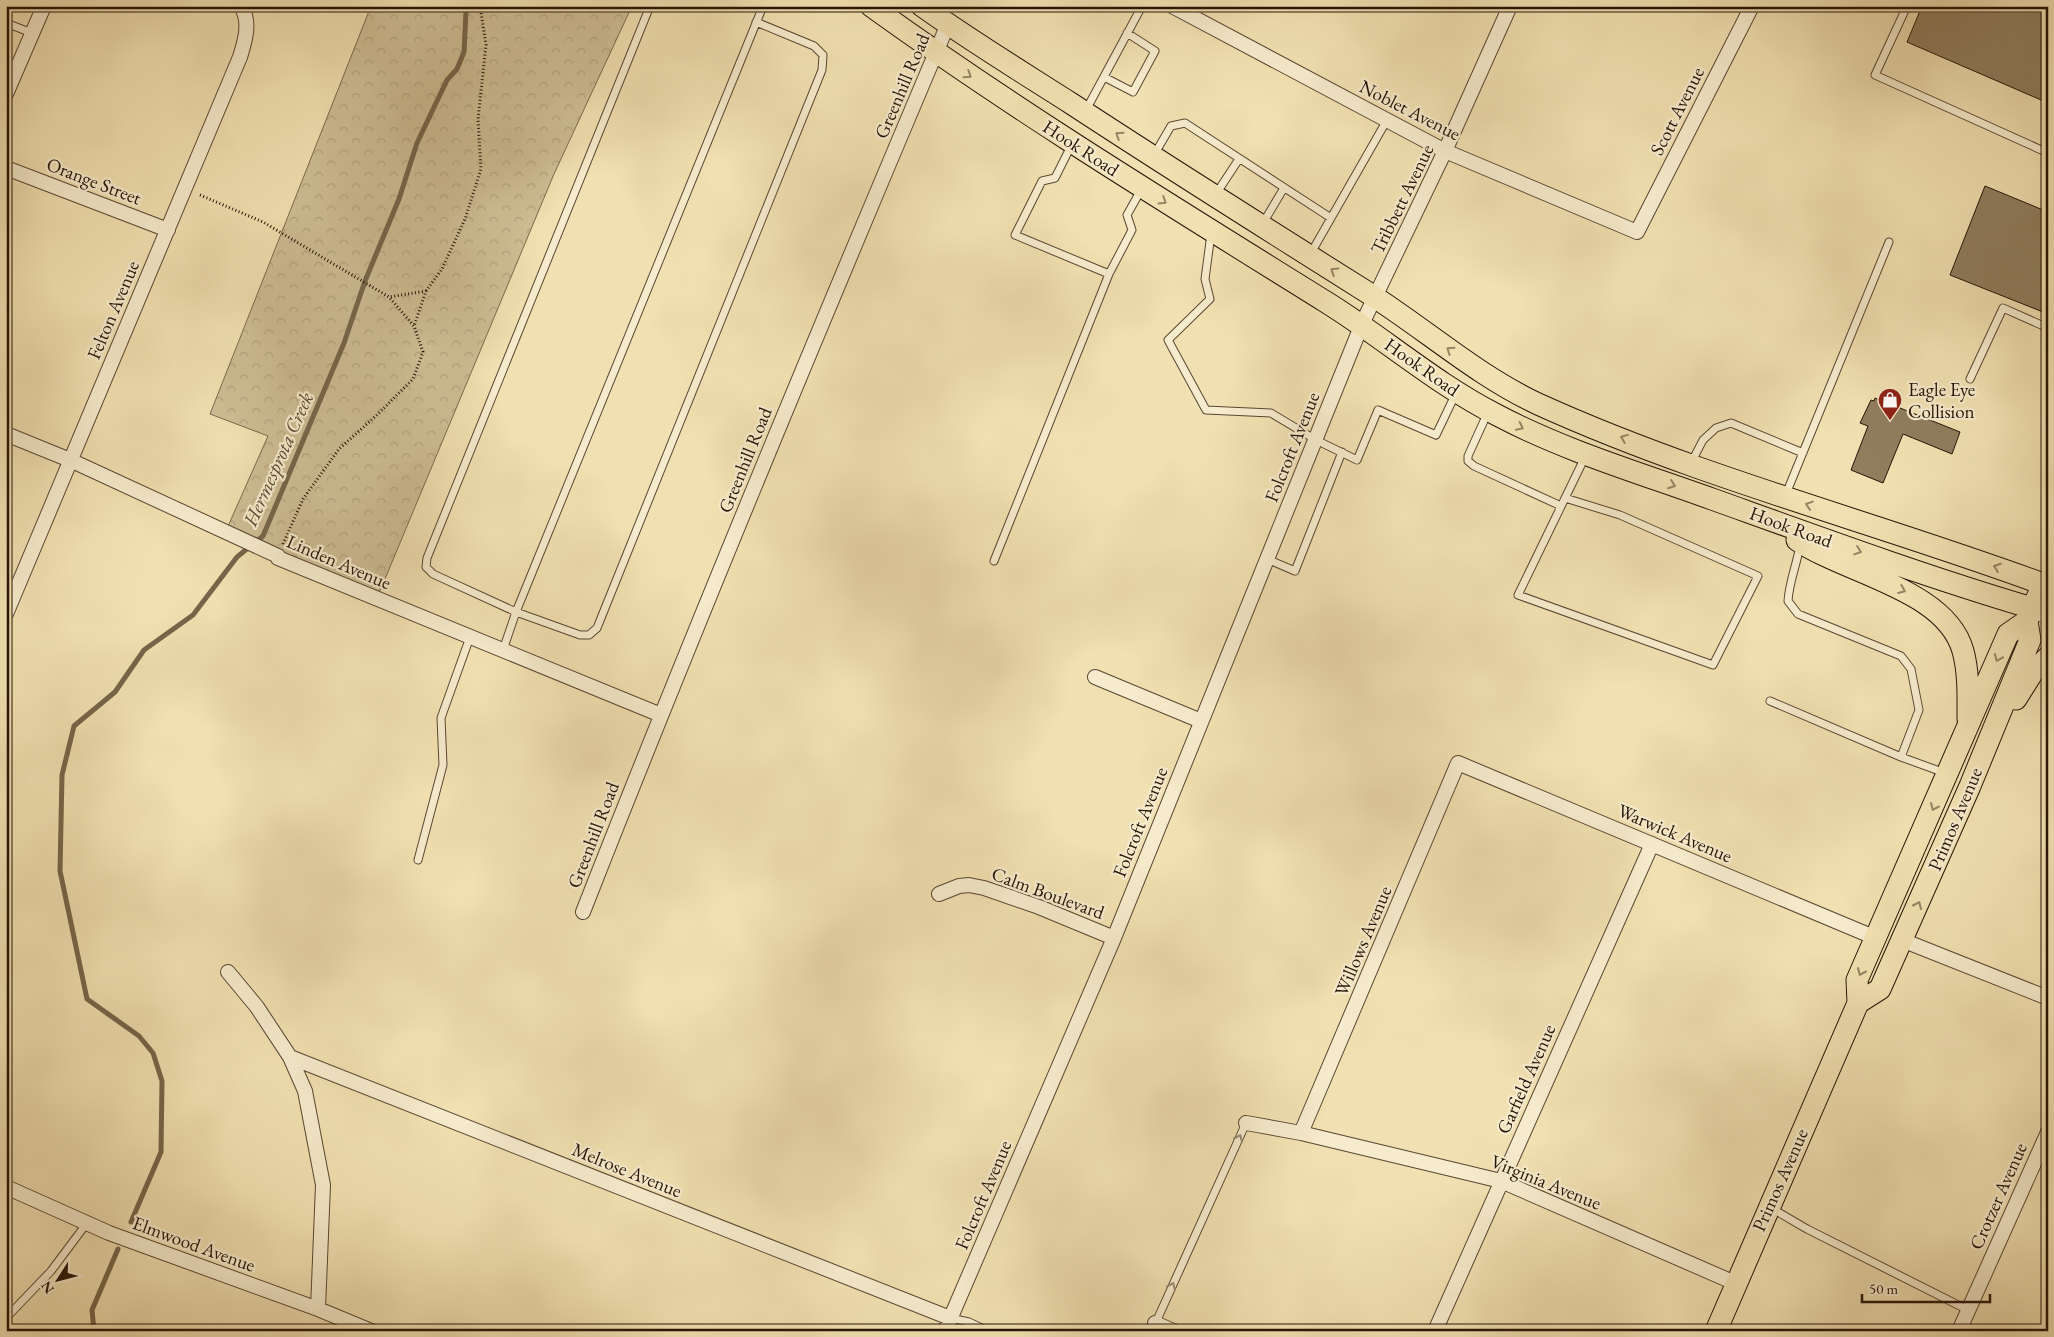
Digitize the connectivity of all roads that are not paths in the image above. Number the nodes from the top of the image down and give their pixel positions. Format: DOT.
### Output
graph roads {
  1 [pos="44,6"];
  2 [pos="650,6"];
  3 [pos="762,6"];
  4 [pos="871,6"];
  5 [pos="922,6"];
  6 [pos="1142,6"];
  7 [pos="1172,6"];
  8 [pos="1510,6"];
  9 [pos="1752,6"];
  10 [pos="1908,6"];
  11 [pos="244,12"];
  12 [pos="756,22"];
  13 [pos="6,23"];
  14 [pos="948,24"];
  15 [pos="32,33"];
  16 [pos="1127,33"];
  17 [pos="936,53"];
  18 [pos="1104,77"];
  19 [pos="6,94"];
  20 [pos="1085,113"];
  21 [pos="1387,120"];
  22 [pos="1073,143"];
  23 [pos="1445,151"];
  24 [pos="2048,153"];
  25 [pos="1153,157"];
  26 [pos="1239,158"];
  27 [pos="6,168"];
  28 [pos="1142,188"];
  29 [pos="1284,188"];
  30 [pos="1214,196"];
  31 [pos="1331,218"];
  32 [pos="1261,226"];
  33 [pos="168,230"];
  34 [pos="1212,231"];
  35 [pos="1637,232"];
  36 [pos="1889,242"];
  37 [pos="1309,256"];
  38 [pos="1109,274"];
  39 [pos="1376,297"];
  40 [pos="1362,324"];
  41 [pos="2048,328"];
  42 [pos="1970,379"];
  43 [pos="1457,392"];
  44 [pos="1489,411"];
  45 [pos="6,434"];
  46 [pos="1316,440"];
  47 [pos="1342,452"];
  48 [pos="1803,453"];
  49 [pos="1587,454"];
  50 [pos="70,460"];
  51 [pos="1690,464"];
  52 [pos="1785,497"];
  53 [pos="1565,498"];
  54 [pos="1561,506"];
  55 [pos="1766,518"];
  56 [pos="1800,542"];
  57 [pos="1267,559"];
  58 [pos="994,561"];
  59 [pos="2046,581"];
  60 [pos="516,612"];
  61 [pos="6,614"];
  62 [pos="2035,614"];
  63 [pos="470,637"];
  64 [pos="503,650"];
  65 [pos="2048,657"];
  66 [pos="1095,677"];
  67 [pos="1770,701"];
  68 [pos="661,715"];
  69 [pos="1200,721"];
  70 [pos="1967,730"];
  71 [pos="1989,739"];
  72 [pos="1900,757"];
  73 [pos="1458,763"];
  74 [pos="1948,774"];
  75 [pos="1652,844"];
  76 [pos="418,860"];
  77 [pos="939,894"];
  78 [pos="584,912"];
  79 [pos="1114,938"];
  80 [pos="1876,938"];
  81 [pos="1902,940"];
  82 [pos="228,972"];
  83 [pos="2048,998"];
  84 [pos="1858,1003"];
  85 [pos="290,1057"];
  86 [pos="1246,1123"];
  87 [pos="2048,1132"];
  88 [pos="1301,1133"];
  89 [pos="1501,1181"];
  90 [pos="6,1187"];
  91 [pos="1768,1207"];
  92 [pos="87,1223"];
  93 [pos="1735,1283"];
  94 [pos="318,1309"];
  95 [pos="1968,1310"];
  96 [pos="6,1318"];
  97 [pos="947,1324"];
  98 [pos="1153,1327"];
  99 [pos="371,1331"];
  100 [pos="988,1331"];
  101 [pos="1173,1331"];
  102 [pos="1435,1331"];
  103 [pos="1716,1331"];
  104 [pos="1959,1331"];
  1 -- 15 [label="street"];
  2 -- 60 [label="lane"];
  3 -- 12 [label="lane"];
  4 -- 17 [label="main road, Hook Road"];
  5 -- 14 [label="main road, Hook Road"];
  6 -- 16 [label="lane"];
  7 -- 21 [label="street, Noblet Avenue"];
  8 -- 23 [label="street, Tribbett Avenue"];
  9 -- 35 [label="street, Scott Avenue"];
  10 -- 24 [label="lane"];
  11 -- 33 [label="street, Felton Avenue"];
  12 -- 60 [label="lane"];
  12 -- 60 [label="lane"];
  13 -- 15 [label="lane"];
  14 -- 17 [label="street, Greenhill Road"];
  14 -- 20 [label="main road, Hook Road"];
  15 -- 19 [label="street"];
  16 -- 18 [label="lane"];
  16 -- 18 [label="lane"];
  17 -- 22 [label="main road, Hook Road, one-way"];
  17 -- 68 [label="street, Greenhill Road"];
  18 -- 20 [label="lane"];
  25 -- 20 [label="main road, Hook Road, one-way"];
  21 -- 23 [label="street, Noblet Avenue"];
  21 -- 31 [label="lane"];
  22 -- 28 [label="main road, Hook Road"];
  22 -- 38 [label="lane"];
  23 -- 35 [label="street, Noblet Avenue"];
  23 -- 39 [label="street, Tribbett Avenue"];
  25 -- 26 [label="lane"];
  25 -- 30 [label="main road, Hook Road"];
  26 -- 29 [label="lane"];
  26 -- 30 [label="lane"];
  27 -- 33 [label="street, Orange Street"];
  28 -- 34 [label="main road, Hook Road, one-way"];
  28 -- 38 [label="lane"];
  29 -- 31 [label="lane"];
  29 -- 32 [label="lane"];
  30 -- 32 [label="main road, Hook Road"];
  31 -- 37 [label="lane"];
  32 -- 37 [label="main road, Hook Road"];
  33 -- 50 [label="street, Felton Avenue"];
  34 -- 40 [label="main road, Hook Road"];
  34 -- 46 [label="lane"];
  36 -- 48 [label="lane"];
  39 -- 37 [label="main road, Hook Road, one-way"];
  38 -- 58 [label="lane"];
  39 -- 40 [label="street, Tribbett Avenue"];
  51 -- 39 [label="main road, Hook Road, one-way"];
  40 -- 43 [label="main road, Hook Road"];
  40 -- 46 [label="street, Folcroft Avenue"];
  41 -- 42 [label="lane"];
  43 -- 44 [label="main road, Hook Road"];
  43 -- 47 [label="lane"];
  44 -- 49 [label="main road, Hook Road, one-way"];
  44 -- 54 [label="lane"];
  45 -- 50 [label="street, Linden Avenue"];
  46 -- 47 [label="lane"];
  46 -- 57 [label="street, Folcroft Avenue"];
  47 -- 57 [label="lane"];
  48 -- 51 [label="lane"];
  48 -- 52 [label="lane"];
  49 -- 53 [label="lane"];
  49 -- 55 [label="main road, Hook Road, one-way"];
  50 -- 61 [label="street, Felton Avenue"];
  50 -- 63 [label="street, Linden Avenue"];
  51 -- 52 [label="main road, Hook Road"];
  59 -- 52 [label="main road, Hook Road, one-way"];
  53 -- 54 [label="lane"];
  53 -- 54 [label="lane"];
  55 -- 56 [label="main road"];
  55 -- 62 [label="main road, Hook Road, one-way"];
  56 -- 70 [label="main road, one-way"];
  56 -- 72 [label="lane"];
  57 -- 69 [label="street, Folcroft Avenue"];
  59 -- 62 [label="main road, Primos Avenue"];
  60 -- 64 [label="lane"];
  62 -- 70 [label="main road, Primos Avenue, one-way"];
  62 -- 71 [label="main road, Primos Avenue"];
  63 -- 64 [label="street, Linden Avenue"];
  63 -- 76 [label="lane"];
  64 -- 68 [label="street, Linden Avenue"];
  65 -- 71 [label="main road"];
  66 -- 69 [label="street"];
  67 -- 72 [label="lane"];
  68 -- 78 [label="street, Greenhill Road"];
  69 -- 79 [label="street, Folcroft Avenue"];
  70 -- 74 [label="main road, Primos Avenue"];
  81 -- 71 [label="main road, Primos Avenue, one-way"];
  72 -- 74 [label="lane"];
  73 -- 75 [label="street, Warwick Avenue"];
  73 -- 88 [label="street, Willows Avenue"];
  74 -- 80 [label="main road, Primos Avenue, one-way"];
  75 -- 80 [label="street, Warwick Avenue"];
  75 -- 89 [label="street, Garfield Avenue"];
  77 -- 79 [label="street, Calm Boulevard"];
  79 -- 97 [label="street, Folcroft Avenue"];
  80 -- 84 [label="main road, Primos Avenue, one-way"];
  81 -- 83 [label="street"];
  81 -- 84 [label="main road, Primos Avenue"];
  82 -- 85 [label="street"];
  84 -- 91 [label="main road, Primos Avenue"];
  85 -- 94 [label="street"];
  85 -- 97 [label="street, Melrose Avenue"];
  86 -- 88 [label="street, Virginia Avenue"];
  98 -- 86 [label="lane, one-way"];
  87 -- 95 [label="street, Crotzer Avenue"];
  88 -- 89 [label="street, Virginia Avenue"];
  89 -- 93 [label="street, Virginia Avenue"];
  89 -- 102 [label="street, Garfield Avenue"];
  90 -- 92 [label="street, Elmwood Avenue"];
  91 -- 93 [label="main road, Primos Avenue"];
  91 -- 95 [label="lane"];
  92 -- 94 [label="street, Elmwood Avenue"];
  92 -- 96 [label="lane"];
  93 -- 103 [label="main road, Primos Avenue"];
  94 -- 99 [label="street, Elmwood Avenue"];
  95 -- 104 [label="street, Crotzer Avenue"];
  97 -- 100 [label="lane"];
  98 -- 101 [label="street"];
}
